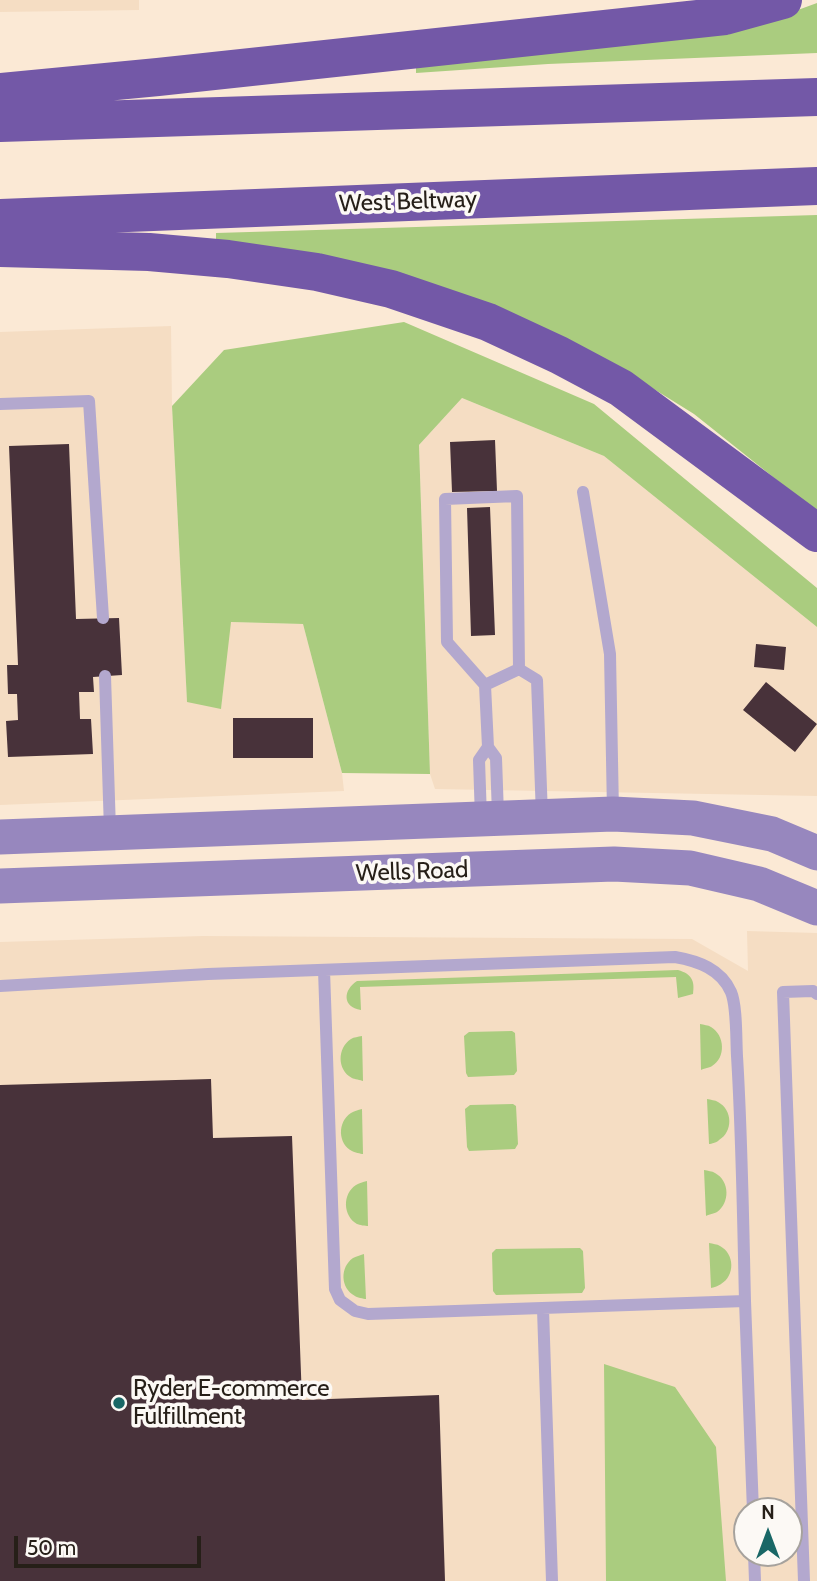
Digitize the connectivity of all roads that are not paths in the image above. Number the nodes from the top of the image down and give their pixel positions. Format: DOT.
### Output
graph roads {
  1 [pos="783,0"];
  2 [pos="0,92"];
  3 [pos="817,97"];
  4 [pos="0,123"];
  5 [pos="817,186"];
  6 [pos="0,218"];
  7 [pos="0,248"];
  8 [pos="0,404"];
  9 [pos="583,492"];
  10 [pos="817,533"];
  11 [pos="103,618"];
  12 [pos="519,669"];
  13 [pos="105,676"];
  14 [pos="485,685"];
  15 [pos="613,814"];
  16 [pos="542,816"];
  17 [pos="489,818"];
  18 [pos="110,833"];
  19 [pos="0,837"];
  20 [pos="817,853"];
  21 [pos="0,886"];
  22 [pos="817,908"];
  23 [pos="324,970"];
  24 [pos="0,986"];
  25 [pos="817,995"];
  26 [pos="745,1301"];
  27 [pos="543,1309"];
  28 [pos="752,1497"];
  29 [pos="552,1581"];
  30 [pos="804,1581"];
  1 -- 2 [label="highway"];
  3 -- 4 [label="highway"];
  5 -- 6 [label="highway, West Beltway"];
  7 -- 10 [label="highway"];
  8 -- 11 [label="lane"];
  9 -- 15 [label="lane"];
  12 -- 14 [label="lane"];
  12 -- 14 [label="lane"];
  12 -- 16 [label="lane"];
  13 -- 18 [label="lane"];
  14 -- 17 [label="lane"];
  15 -- 16 [label="main road, Wells Road"];
  15 -- 20 [label="main road, Wells Road"];
  16 -- 17 [label="main road, Wells Road"];
  17 -- 18 [label="main road, Wells Road"];
  18 -- 19 [label="main road, Wells Road"];
  21 -- 22 [label="main road, Wells Road"];
  23 -- 24 [label="lane"];
  23 -- 26 [label="lane"];
  23 -- 27 [label="lane"];
  25 -- 30 [label="lane"];
  26 -- 27 [label="lane"];
  26 -- 28 [label="lane"];
  27 -- 29 [label="lane"];
}
